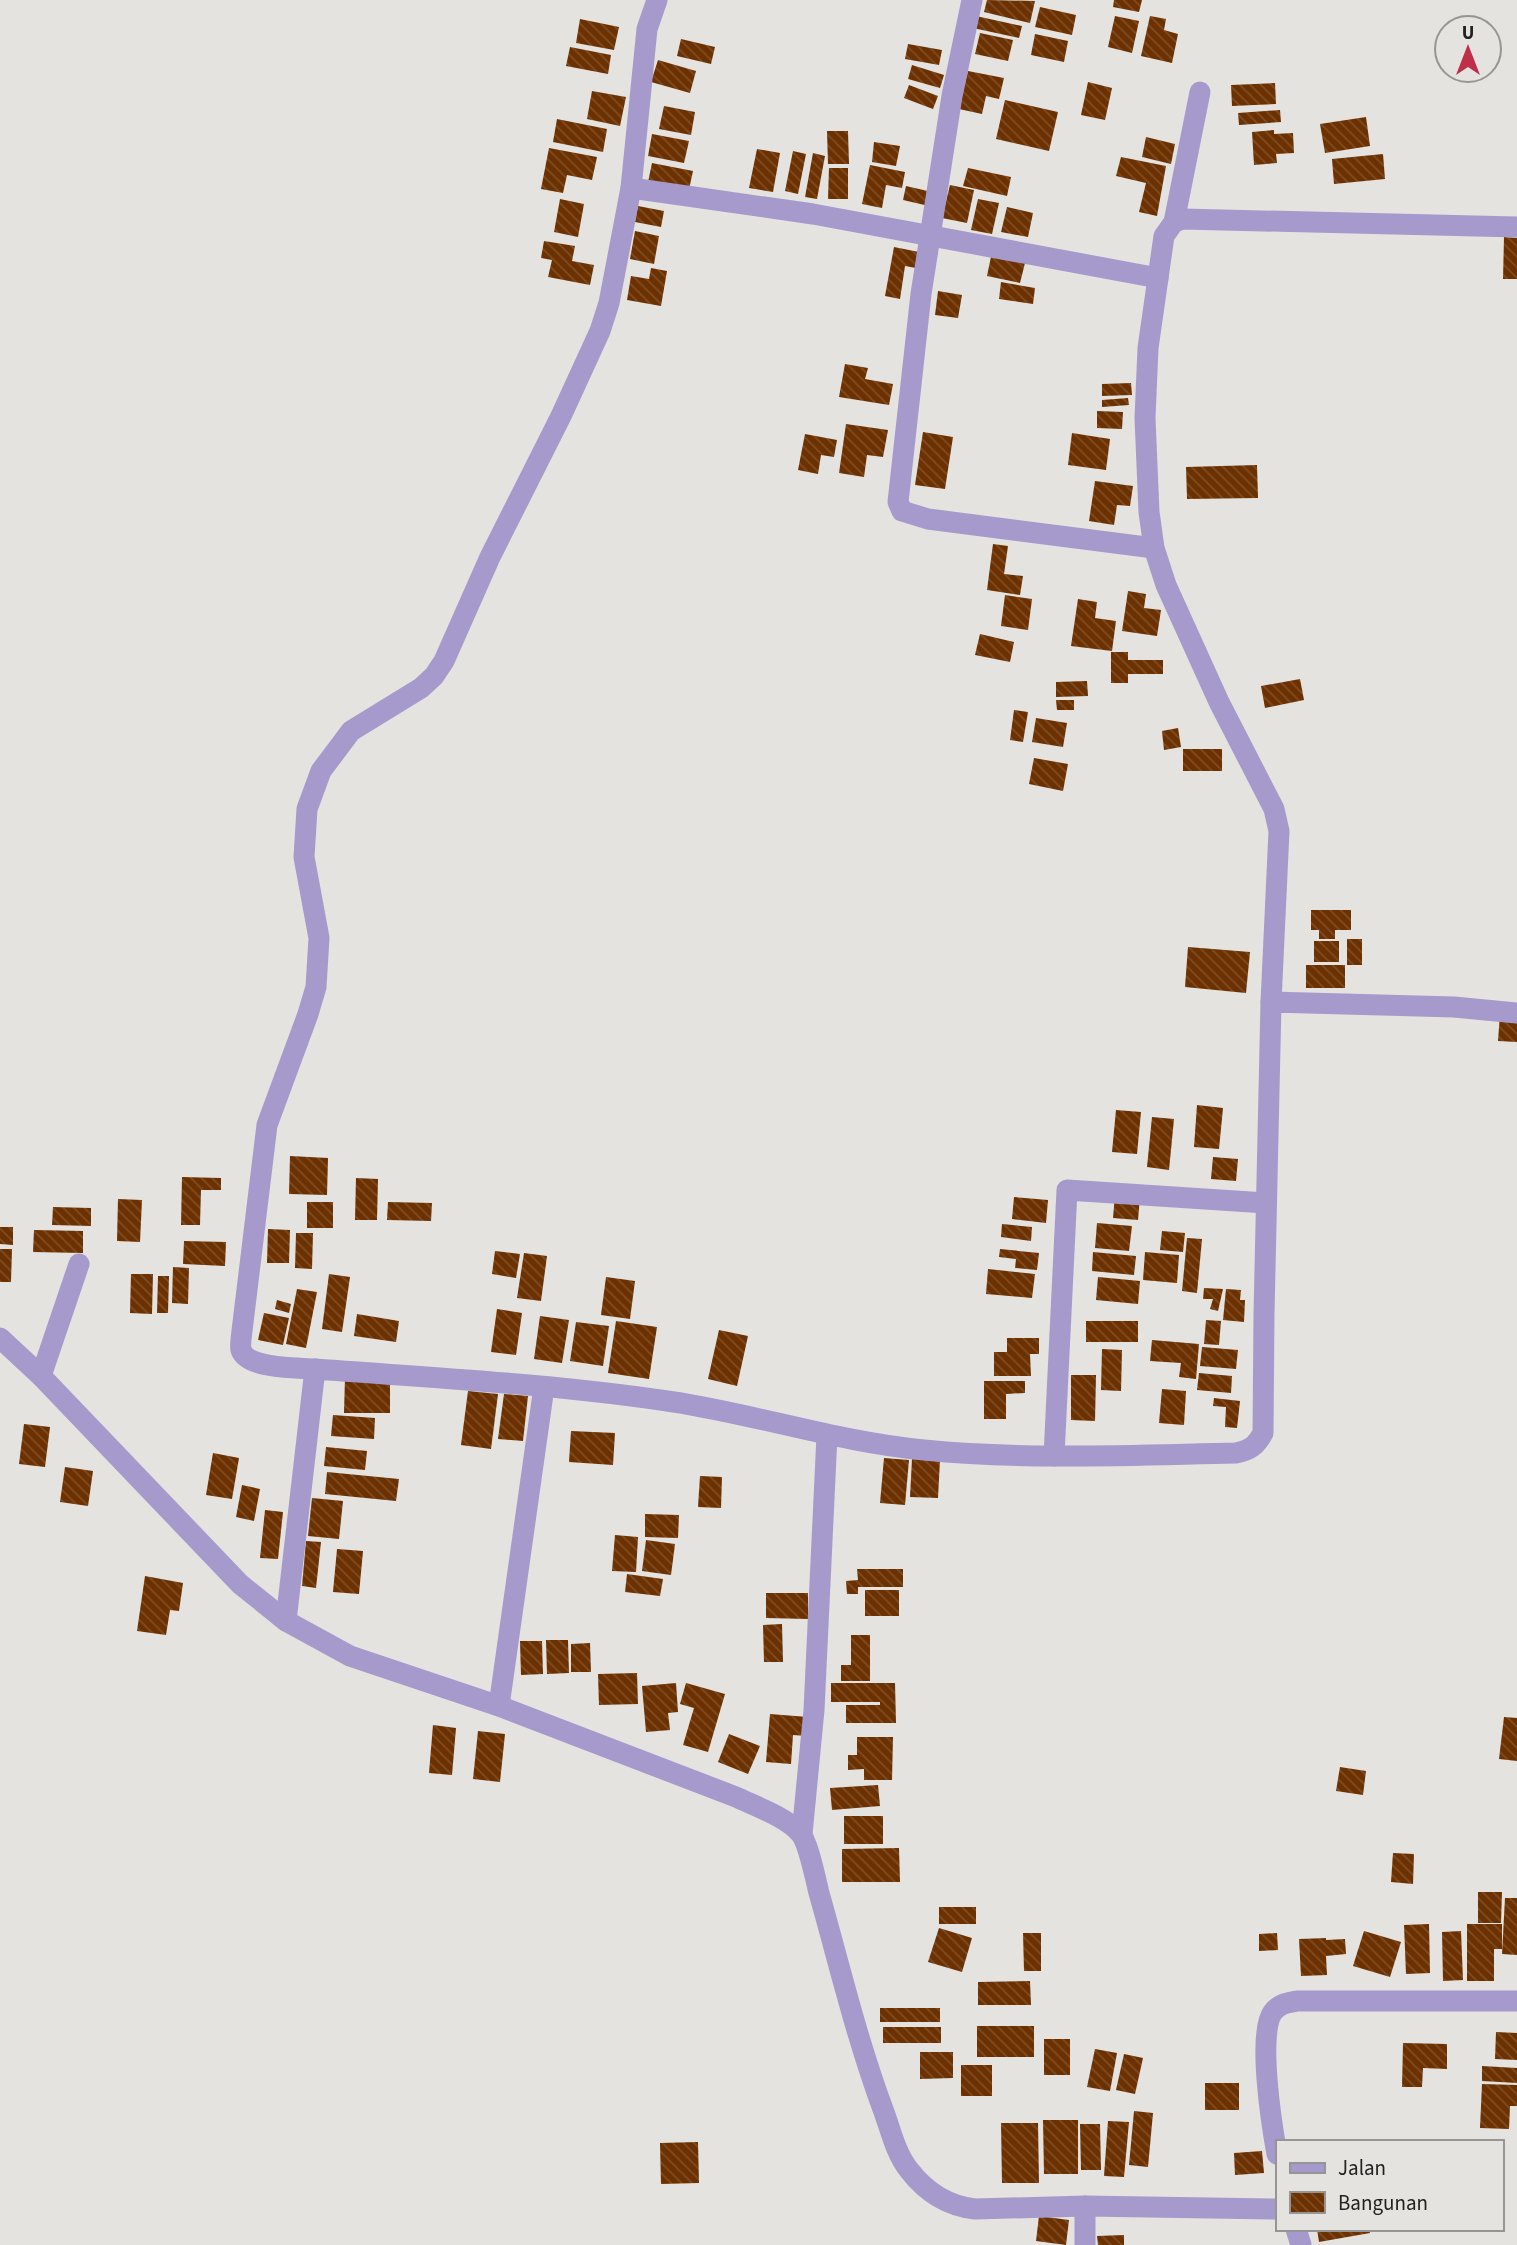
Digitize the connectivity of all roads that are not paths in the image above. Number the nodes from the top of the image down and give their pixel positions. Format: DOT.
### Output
graph roads {
  1 [pos="657,0"];
  2 [pos="972,0"];
  3 [pos="1200,92"];
  4 [pos="631,188"];
  5 [pos="1174,222"];
  6 [pos="1517,227"];
  7 [pos="931,236"];
  8 [pos="1158,278"];
  9 [pos="1154,548"];
  10 [pos="1271,1002"];
  11 [pos="1517,1013"];
  12 [pos="1266,1203"];
  13 [pos="79,1264"];
  14 [pos="0,1338"];
  15 [pos="315,1369"];
  16 [pos="41,1376"];
  17 [pos="544,1387"];
  18 [pos="827,1436"];
  19 [pos="1054,1456"];
  20 [pos="286,1621"];
  21 [pos="499,1706"];
  22 [pos="802,1834"];
  23 [pos="1517,2001"];
  24 [pos="1276,2146"];
  25 [pos="1085,2206"];
  26 [pos="1276,2209"];
  27 [pos="1085,2245"];
  1 -- 4 [label="street"];
  2 -- 7 [label="street"];
  3 -- 5 [label="street"];
  4 -- 7 [label="street"];
  4 -- 15 [label="street"];
  5 -- 6 [label="street"];
  5 -- 8 [label="street"];
  7 -- 8 [label="street"];
  7 -- 9 [label="street"];
  8 -- 9 [label="street"];
  9 -- 10 [label="street"];
  10 -- 11 [label="street"];
  10 -- 12 [label="street"];
  12 -- 19 [label="street"];
  12 -- 19 [label="street"];
  13 -- 16 [label="street"];
  14 -- 16 [label="street"];
  15 -- 17 [label="street"];
  15 -- 20 [label="street"];
  16 -- 20 [label="street"];
  17 -- 18 [label="street"];
  17 -- 21 [label="street"];
  18 -- 19 [label="street"];
  18 -- 22 [label="street"];
  20 -- 21 [label="street"];
  21 -- 22 [label="street"];
  22 -- 25 [label="street"];
  23 -- 24 [label="street"];
  25 -- 26 [label="street"];
  25 -- 27 [label="street"];
}
